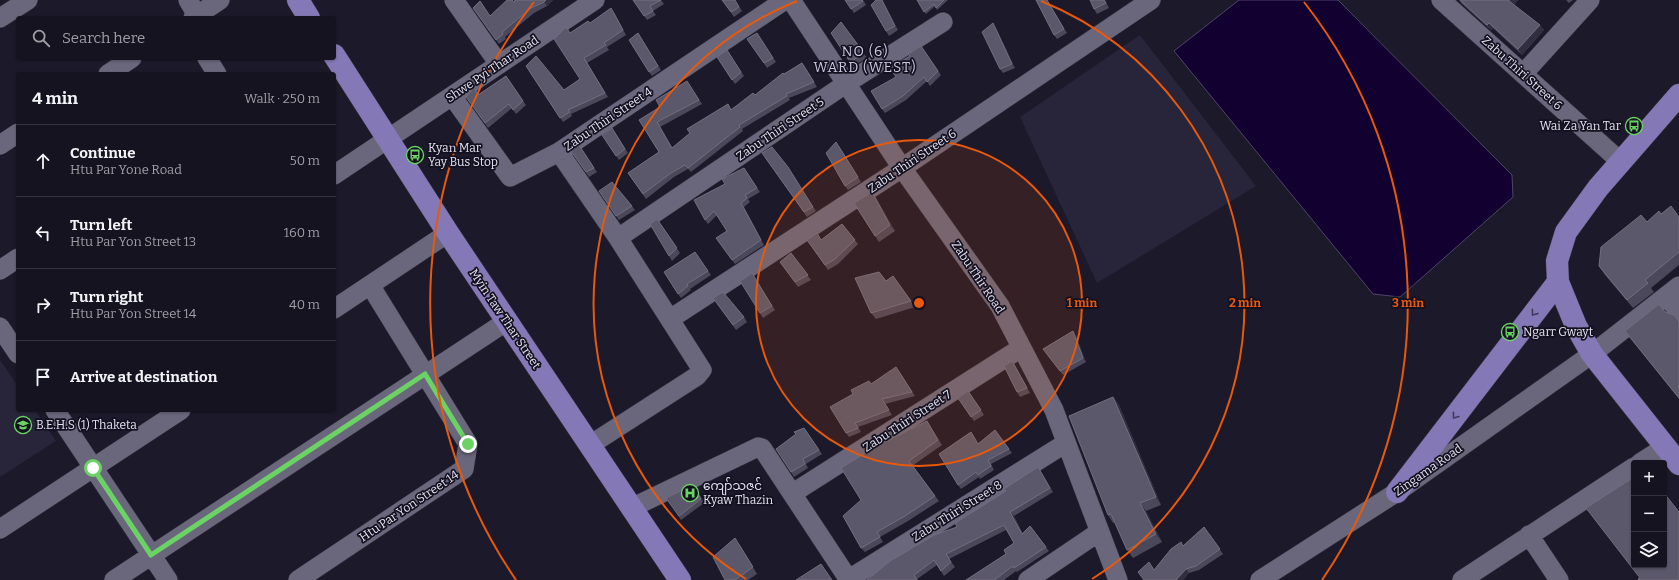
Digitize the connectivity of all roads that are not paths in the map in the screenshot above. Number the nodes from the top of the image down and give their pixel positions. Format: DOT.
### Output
graph roads {
  1 [pos="28,0"];
  2 [pos="220,0"];
  3 [pos="298,0"];
  4 [pos="454,0"];
  5 [pos="595,0"];
  6 [pos="785,0"];
  7 [pos="791,0"];
  8 [pos="1151,0"];
  9 [pos="1442,0"];
  10 [pos="1590,0"];
  11 [pos="193,11"];
  12 [pos="308,16"];
  13 [pos="0,18"];
  14 [pos="943,22"];
  15 [pos="336,58"];
  16 [pos="129,60"];
  17 [pos="208,60"];
  18 [pos="499,64"];
  19 [pos="111,72"];
  20 [pos="215,72"];
  21 [pos="1523,74"];
  22 [pos="847,83"];
  23 [pos="1679,95"];
  24 [pos="452,96"];
  25 [pos="16,134"];
  26 [pos="389,139"];
  27 [pos="0,145"];
  28 [pos="559,152"];
  29 [pos="1621,162"];
  30 [pos="902,168"];
  31 [pos="336,174"];
  32 [pos="448,233"];
  33 [pos="618,238"];
  34 [pos="16,259"];
  35 [pos="0,270"];
  36 [pos="1558,282"];
  37 [pos="370,285"];
  38 [pos="1673,291"];
  39 [pos="336,308"];
  40 [pos="1679,312"];
  41 [pos="670,319"];
  42 [pos="507,321"];
  43 [pos="0,327"];
  44 [pos="1022,348"];
  45 [pos="16,351"];
  46 [pos="1592,354"];
  47 [pos="425,374"];
  48 [pos="55,412"];
  49 [pos="178,412"];
  50 [pos="1066,442"];
  51 [pos="590,445"];
  52 [pos="1665,447"];
  53 [pos="1645,460"];
  54 [pos="1679,464"];
  55 [pos="93,468"];
  56 [pos="1631,469"];
  57 [pos="1397,492"];
  58 [pos="794,493"];
  59 [pos="631,508"];
  60 [pos="0,529"];
  61 [pos="1099,532"];
  62 [pos="1529,535"];
  63 [pos="151,555"];
  64 [pos="114,580"];
  65 [pos="168,580"];
  66 [pos="298,580"];
  67 [pos="680,580"];
  68 [pos="849,580"];
  69 [pos="1028,580"];
  70 [pos="1118,580"];
  71 [pos="1260,580"];
  72 [pos="1462,580"];
  73 [pos="1559,580"];
  1 -- 13 [label="street"];
  2 -- 11 [label="street"];
  3 -- 12 [label="main road"];
  4 -- 18 [label="street"];
  5 -- 18 [label="street, Shwe Pyi Thar Road"];
  6 -- 28 [label="street, Zabu Thiri Street 4"];
  7 -- 22 [label="street, Zabu Thir Road"];
  8 -- 30 [label="street, Zabu Thiri Street 6"];
  9 -- 21 [label="street, Zabu Thiri Street 6"];
  10 -- 21 [label="street"];
  14 -- 22 [label="street, Zabu Thiri Street 5"];
  15 -- 26 [label="main road, Myin Taw Thar Street"];
  16 -- 19 [label="street"];
  17 -- 20 [label="street"];
  18 -- 24 [label="street, Shwe Pyi Thar Road"];
  21 -- 29 [label="street, Zabu Thiri Street 6"];
  22 -- 30 [label="street, Zabu Thir Road"];
  22 -- 33 [label="street, Zabu Thiri Street 5"];
  23 -- 29 [label="main road"];
  24 -- 26 [label="street, Shwe Pyi Thar Road"];
  24 -- 28 [label="street, Zabu Thiri Street 4"];
  25 -- 27 [label="street"];
  26 -- 31 [label="street, Shwe Pyi Thar Road"];
  26 -- 32 [label="main road, Myin Taw Thar Street"];
  28 -- 33 [label="street"];
  29 -- 36 [label="main road"];
  30 -- 41 [label="street, Zabu Thiri Street 6"];
  30 -- 44 [label="street, Zabu Thir Road"];
  32 -- 37 [label="street"];
  32 -- 42 [label="main road, Myin Taw Thar Street"];
  33 -- 41 [label="street"];
  34 -- 35 [label="street"];
  36 -- 46 [label="main road"];
  36 -- 57 [label="main road, one-way"];
  37 -- 39 [label="street"];
  37 -- 47 [label="street, Htu Par Yon Street 14"];
  38 -- 40 [label="street"];
  38 -- 46 [label="street, Zingama Road"];
  41 -- 51 [label="street"];
  42 -- 47 [label="street"];
  42 -- 51 [label="main road, Myin Taw Thar Street"];
  43 -- 45 [label="street"];
  44 -- 50 [label="street, Zabu Thir Road"];
  44 -- 58 [label="street, Zabu Thiri Street 7"];
  46 -- 52 [label="main road"];
  46 -- 57 [label="street, Zingama Road"];
  47 -- 63 [label="street"];
  47 -- 66 [label="street, Htu Par Yon Street 14"];
  48 -- 55 [label="street"];
  49 -- 55 [label="street"];
  50 -- 61 [label="street, Zabu Thir Road"];
  50 -- 68 [label="street, Zabu Thiri Street 8"];
  51 -- 59 [label="main road, Myin Taw Thar Street"];
  52 -- 53 [label="street"];
  52 -- 54 [label="main road"];
  55 -- 60 [label="street"];
  55 -- 63 [label="street"];
  56 -- 62 [label="street"];
  57 -- 71 [label="street, Zingama Road"];
  58 -- 59 [label="street"];
  58 -- 68 [label="street"];
  59 -- 67 [label="main road, Myin Taw Thar Street"];
  61 -- 69 [label="street"];
  61 -- 70 [label="street, Zabu Thir Road"];
  62 -- 72 [label="street"];
  62 -- 73 [label="street"];
  63 -- 64 [label="street"];
  63 -- 65 [label="street"];
}
